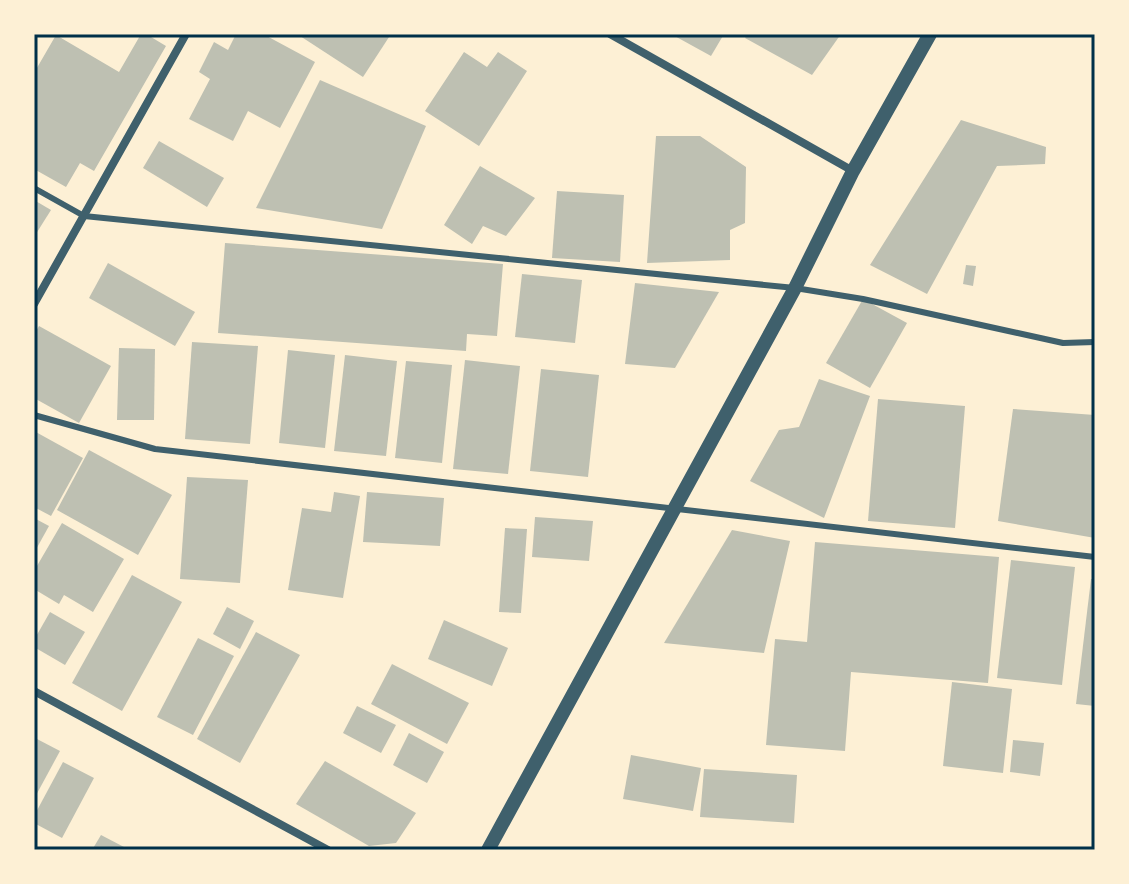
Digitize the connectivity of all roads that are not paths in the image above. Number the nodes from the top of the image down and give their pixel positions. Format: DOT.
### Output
graph roads {
  1 [pos="186,34"];
  2 [pos="610,34"];
  3 [pos="930,34"];
  4 [pos="853,171"];
  5 [pos="34,188"];
  6 [pos="84,216"];
  7 [pos="795,288"];
  8 [pos="34,304"];
  9 [pos="1095,342"];
  10 [pos="34,415"];
  11 [pos="673,510"];
  12 [pos="1095,557"];
  13 [pos="34,691"];
  14 [pos="328,850"];
  15 [pos="488,850"];
  1 -- 6 [label="street"];
  2 -- 4 [label="street"];
  3 -- 4 [label="street"];
  4 -- 7 [label="street"];
  5 -- 6 [label="lane"];
  6 -- 7 [label="lane"];
  6 -- 8 [label="street"];
  7 -- 9 [label="lane"];
  7 -- 11 [label="street"];
  10 -- 11 [label="lane"];
  11 -- 12 [label="lane"];
  11 -- 15 [label="street"];
  13 -- 14 [label="street"];
}
